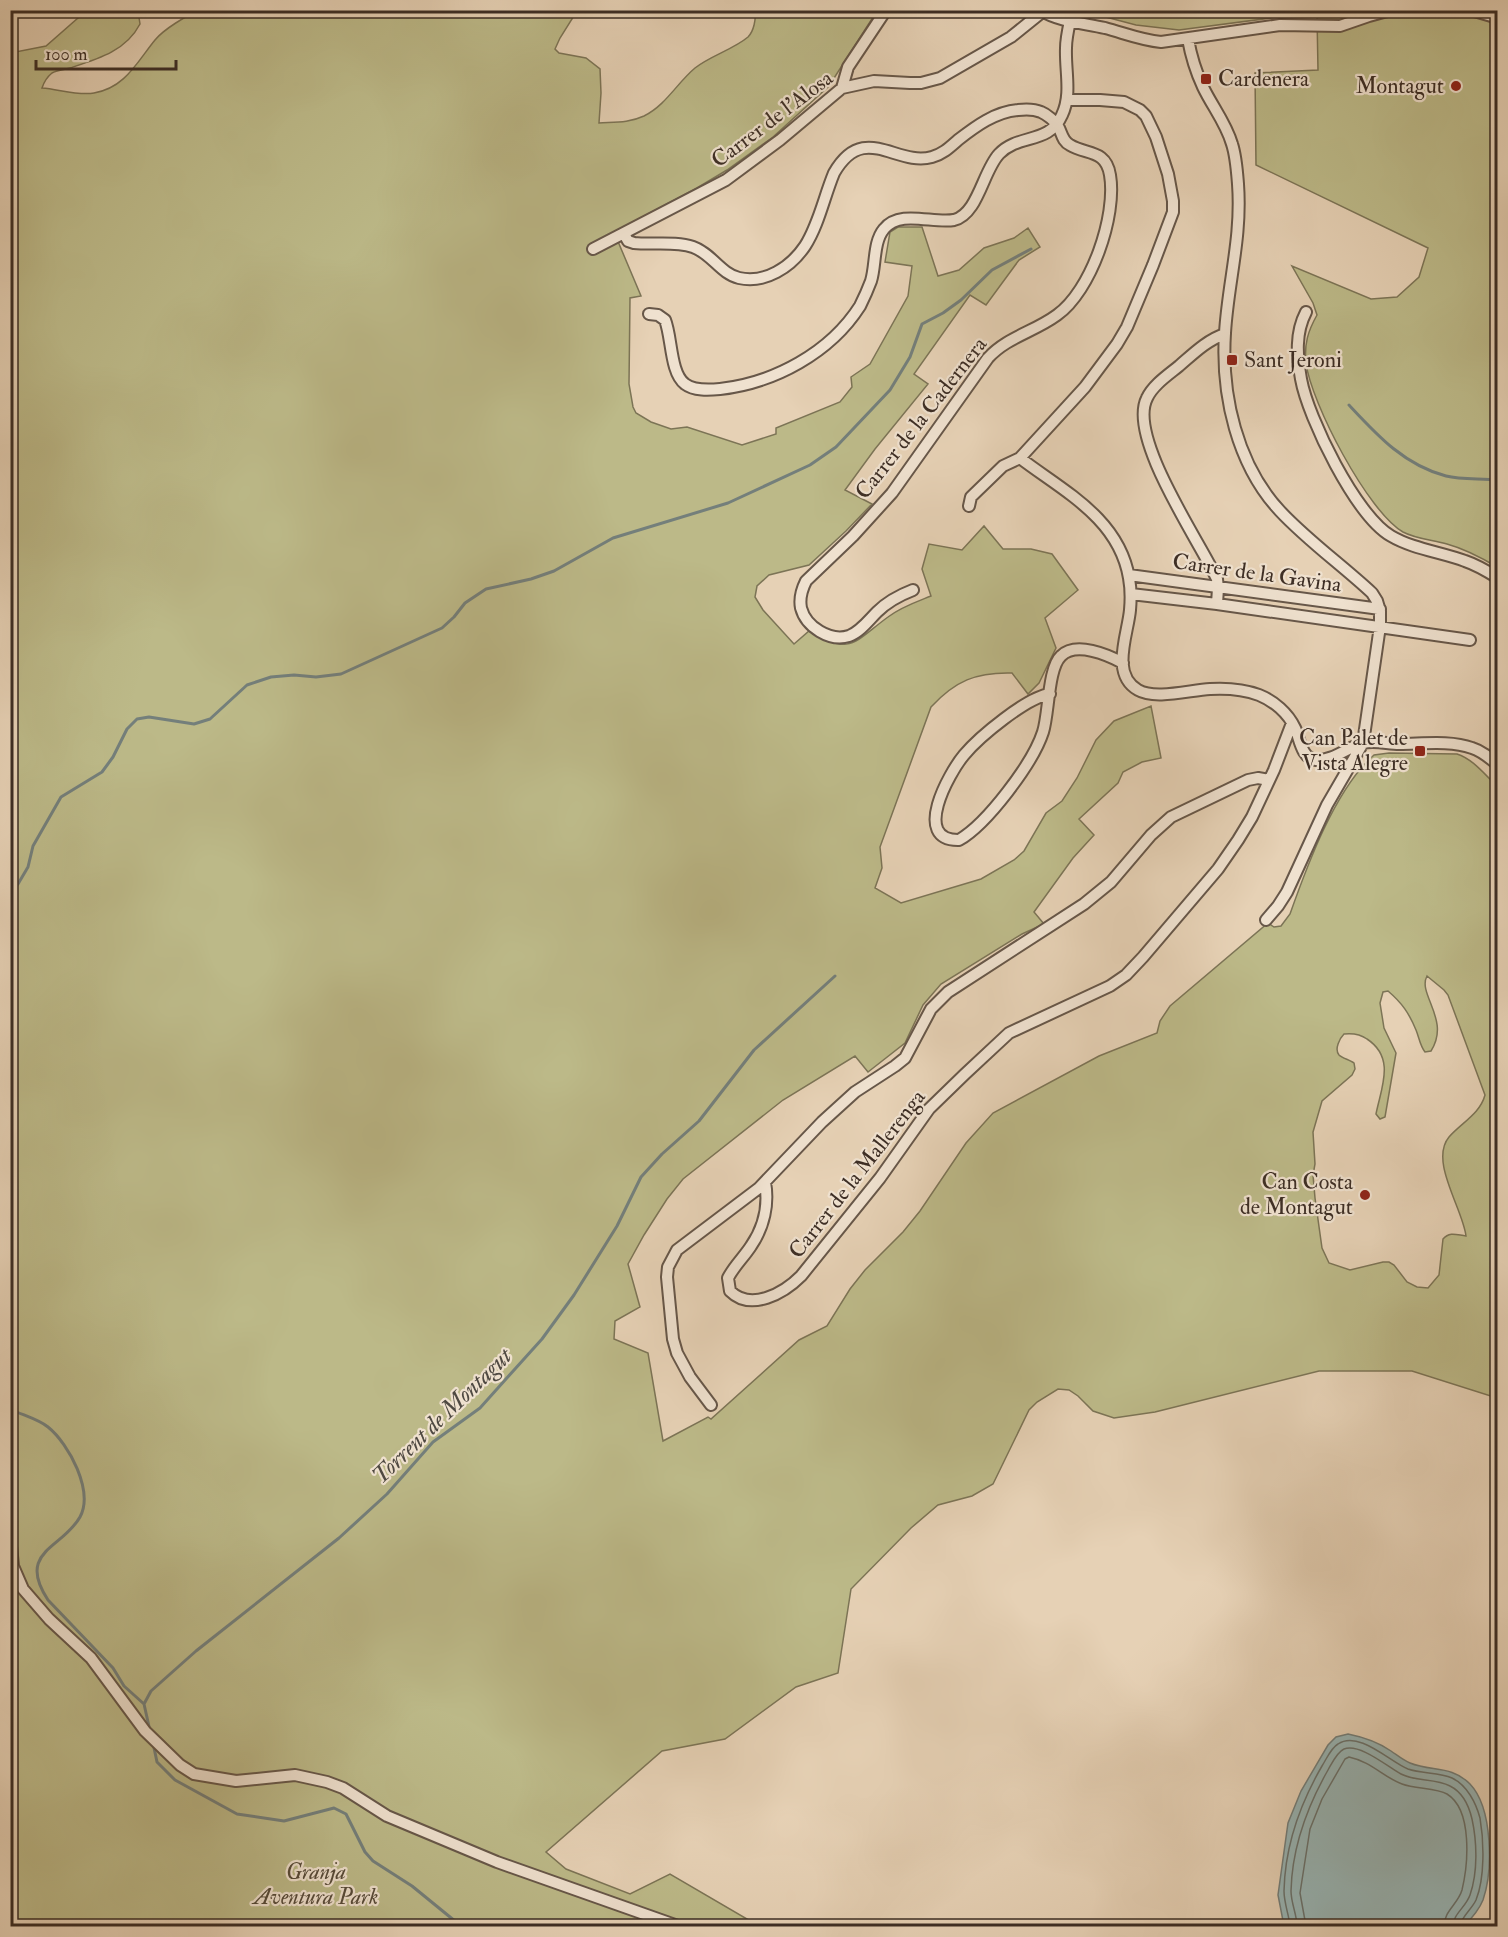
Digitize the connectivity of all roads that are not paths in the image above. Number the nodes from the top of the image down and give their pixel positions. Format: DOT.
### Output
graph roads {
  1 [pos="886,10"];
  2 [pos="1391,10"];
  3 [pos="1471,10"];
  4 [pos="1041,11"];
  5 [pos="1497,18"];
  6 [pos="1070,21"];
  7 [pos="1188,39"];
  8 [pos="842,88"];
  9 [pos="1067,100"];
  10 [pos="1057,125"];
  11 [pos="624,234"];
  12 [pos="593,249"];
  13 [pos="1306,312"];
  14 [pos="649,314"];
  15 [pos="1225,334"];
  16 [pos="1020,458"];
  17 [pos="969,506"];
  18 [pos="1129,575"];
  19 [pos="1497,578"];
  20 [pos="1218,588"];
  21 [pos="913,590"];
  22 [pos="1131,594"];
  23 [pos="1217,604"];
  24 [pos="1380,609"];
  25 [pos="1380,628"];
  26 [pos="1470,640"];
  27 [pos="1123,663"];
  28 [pos="1050,694"];
  29 [pos="1292,723"];
  30 [pos="1363,743"];
  31 [pos="1495,760"];
  32 [pos="1269,780"];
  33 [pos="1266,920"];
  34 [pos="765,1182"];
  35 [pos="711,1405"];
  36 [pos="10,1536"];
  37 [pos="678,1926"];
  1 -- 8 [label="street"];
  2 -- 7 [label="street"];
  3 -- 5 [label="street"];
  4 -- 6 [label="street"];
  4 -- 8 [label="street, Carrer de l'Alosa"];
  6 -- 7 [label="street"];
  6 -- 9 [label="street"];
  7 -- 15 [label="street"];
  8 -- 11 [label="street, Carrer de l'Alosa"];
  9 -- 10 [label="street"];
  9 -- 16 [label="street"];
  10 -- 11 [label="street"];
  10 -- 14 [label="street"];
  10 -- 21 [label="street, Carrer de la Cadernera"];
  11 -- 12 [label="street, Carrer de l'Alosa"];
  13 -- 19 [label="street"];
  15 -- 20 [label="street"];
  15 -- 24 [label="street"];
  16 -- 17 [label="street"];
  16 -- 18 [label="street"];
  18 -- 20 [label="street, Carrer de la Gavina"];
  18 -- 22 [label="street"];
  20 -- 23 [label="street"];
  20 -- 24 [label="street, Carrer de la Gavina"];
  22 -- 23 [label="street, Carrer de la Gavina"];
  22 -- 27 [label="street"];
  23 -- 25 [label="street, Carrer de la Gavina"];
  24 -- 25 [label="street"];
  25 -- 26 [label="street, Carrer de la Gavina"];
  25 -- 30 [label="street"];
  27 -- 28 [label="street"];
  27 -- 29 [label="street"];
  28 -- 28 [label="street"];
  29 -- 30 [label="street"];
  29 -- 32 [label="street, Carrer de la Mallerenga"];
  30 -- 31 [label="street"];
  30 -- 33 [label="street"];
  32 -- 34 [label="street"];
  32 -- 34 [label="street, Carrer de la Mallerenga"];
  34 -- 35 [label="street"];
  36 -- 37 [label="street"];
}
